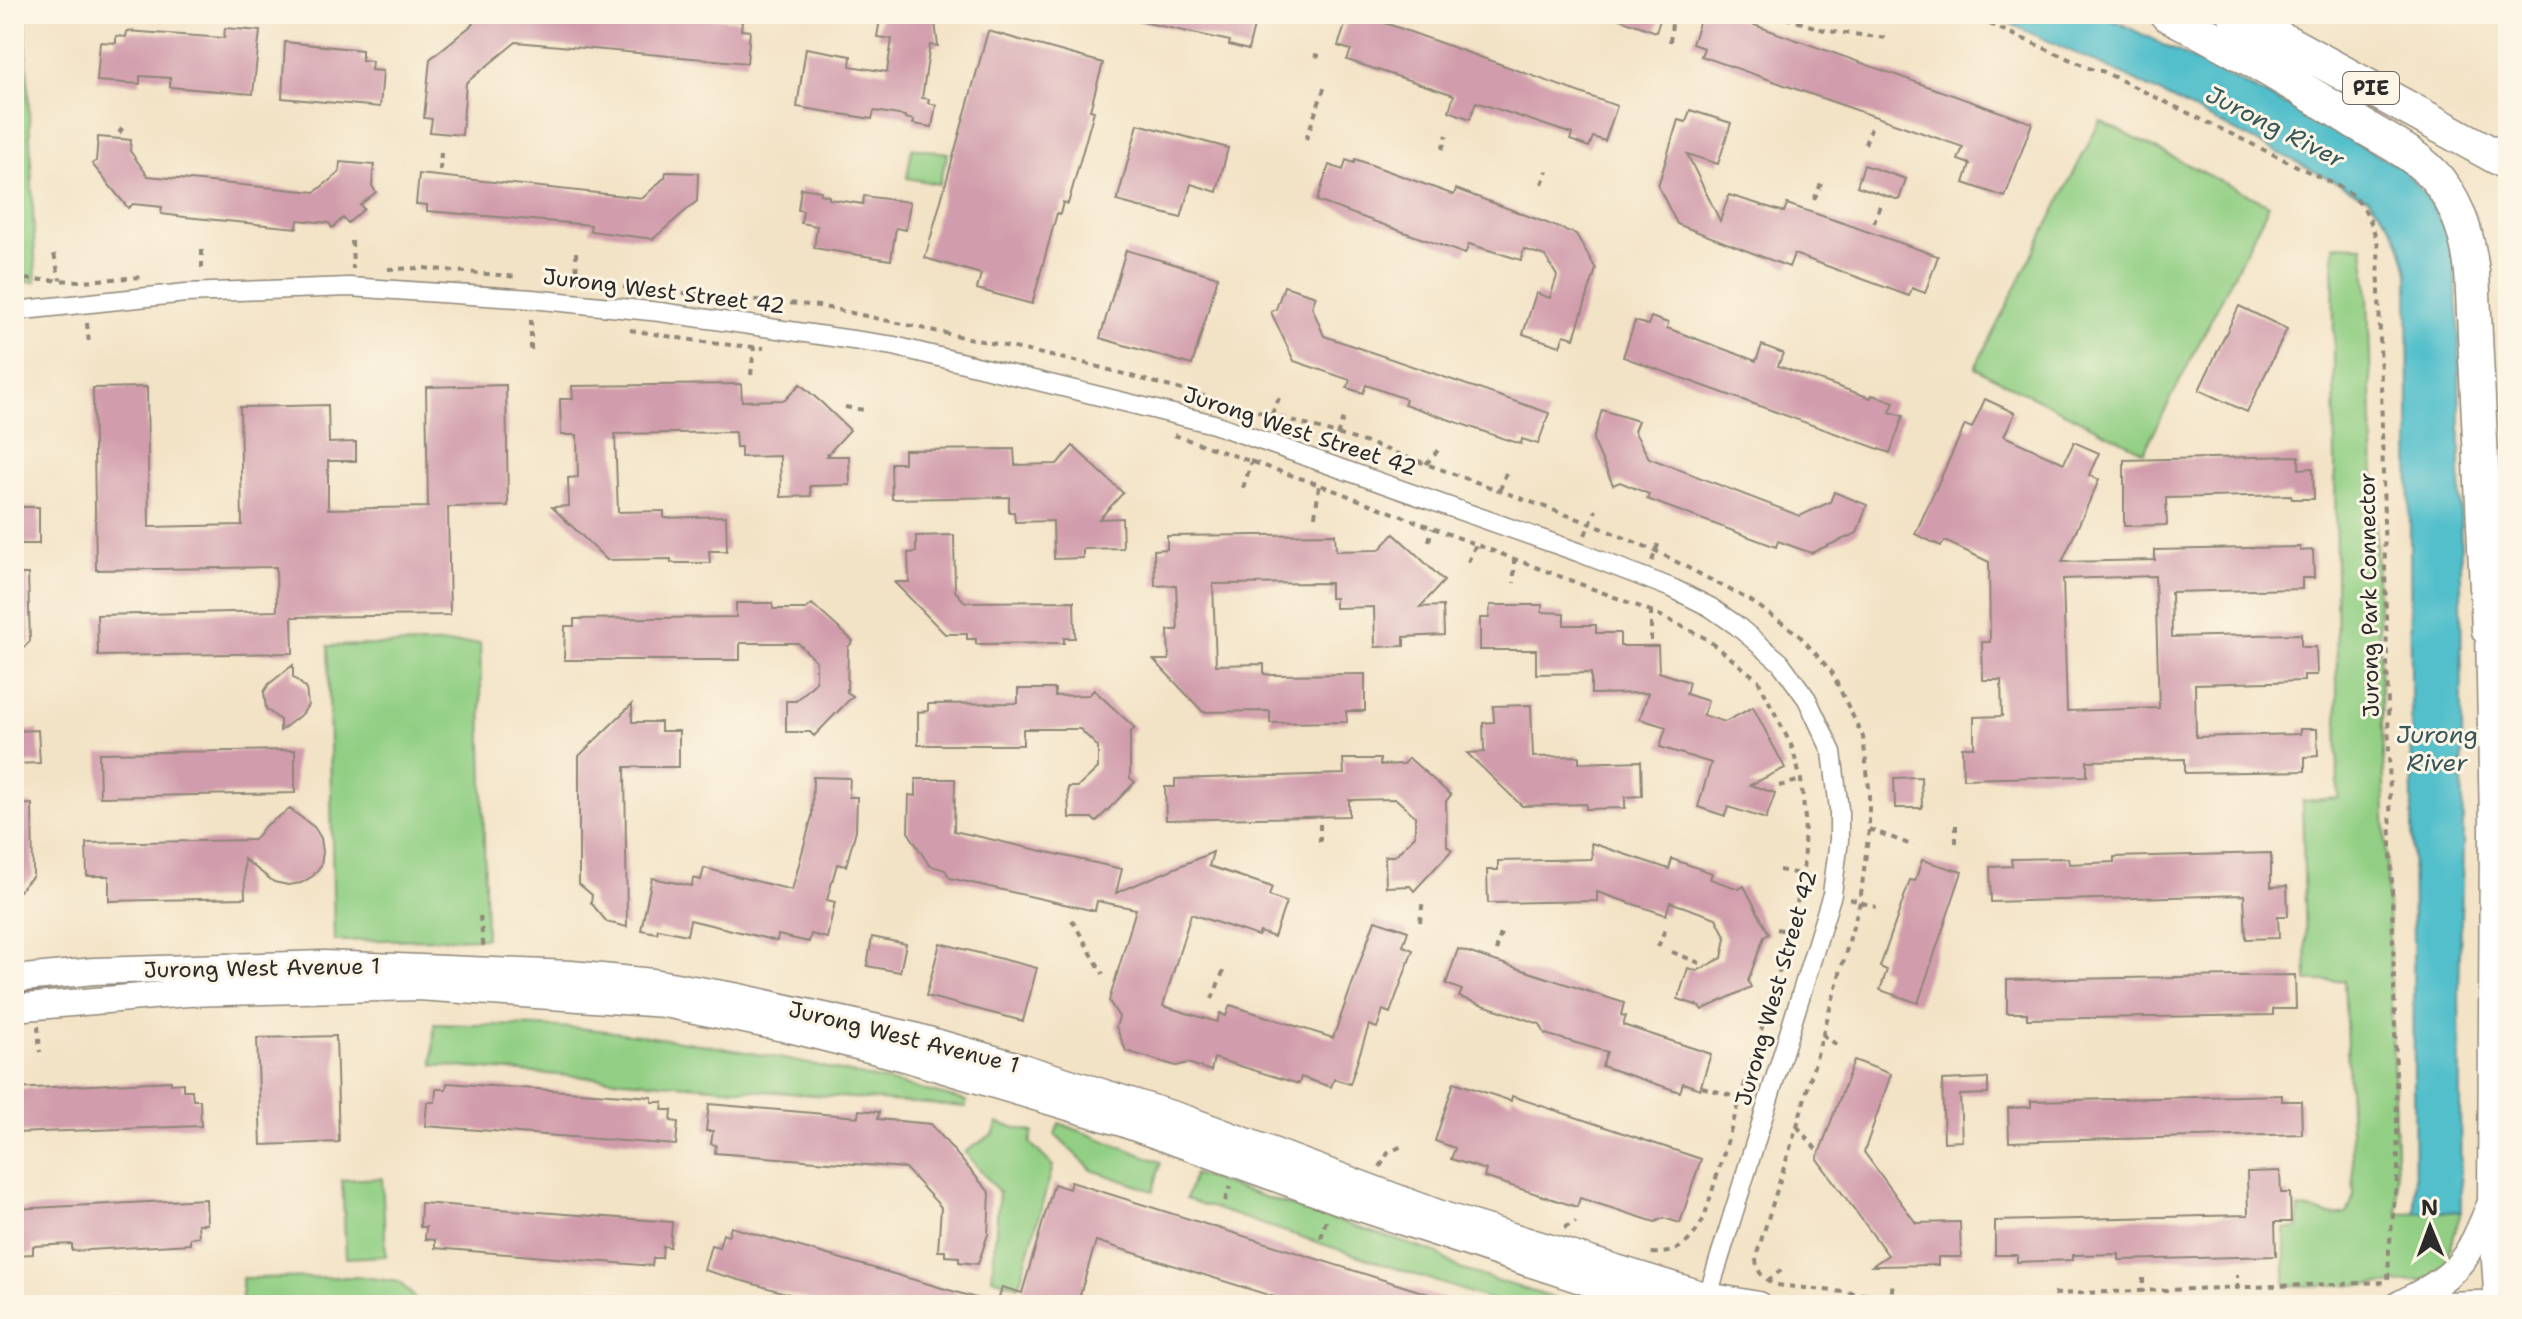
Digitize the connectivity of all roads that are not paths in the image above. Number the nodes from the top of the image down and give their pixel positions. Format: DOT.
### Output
graph roads {
  1 [pos="2167,14"];
  2 [pos="2235,14"];
  3 [pos="2508,163"];
  4 [pos="14,311"];
  5 [pos="2508,540"];
  6 [pos="2508,557"];
  7 [pos="2508,597"];
  8 [pos="2502,636"];
  9 [pos="14,979"];
  10 [pos="14,1008"];
  11 [pos="2491,1201"];
  12 [pos="1763,1293"];
  13 [pos="2393,1294"];
  14 [pos="1706,1300"];
  15 [pos="2501,1303"];
  16 [pos="1657,1305"];
  17 [pos="2444,1305"];
  1 -- 8 [label="highway"];
  2 -- 3 [label="highway, PIE"];
  4 -- 14 [label="street, Jurong West Street 42"];
  5 -- 6 [label="highway"];
  7 -- 8 [label="highway"];
  8 -- 11 [label="street"];
  9 -- 14 [label="street, Jurong West Avenue 1"];
  10 -- 16 [label="street, Jurong West Avenue 1"];
  11 -- 13 [label="street"];
  11 -- 15 [label="street"];
  12 -- 14 [label="street, Jurong West Avenue 1"];
  15 -- 17 [label="street"];
}
